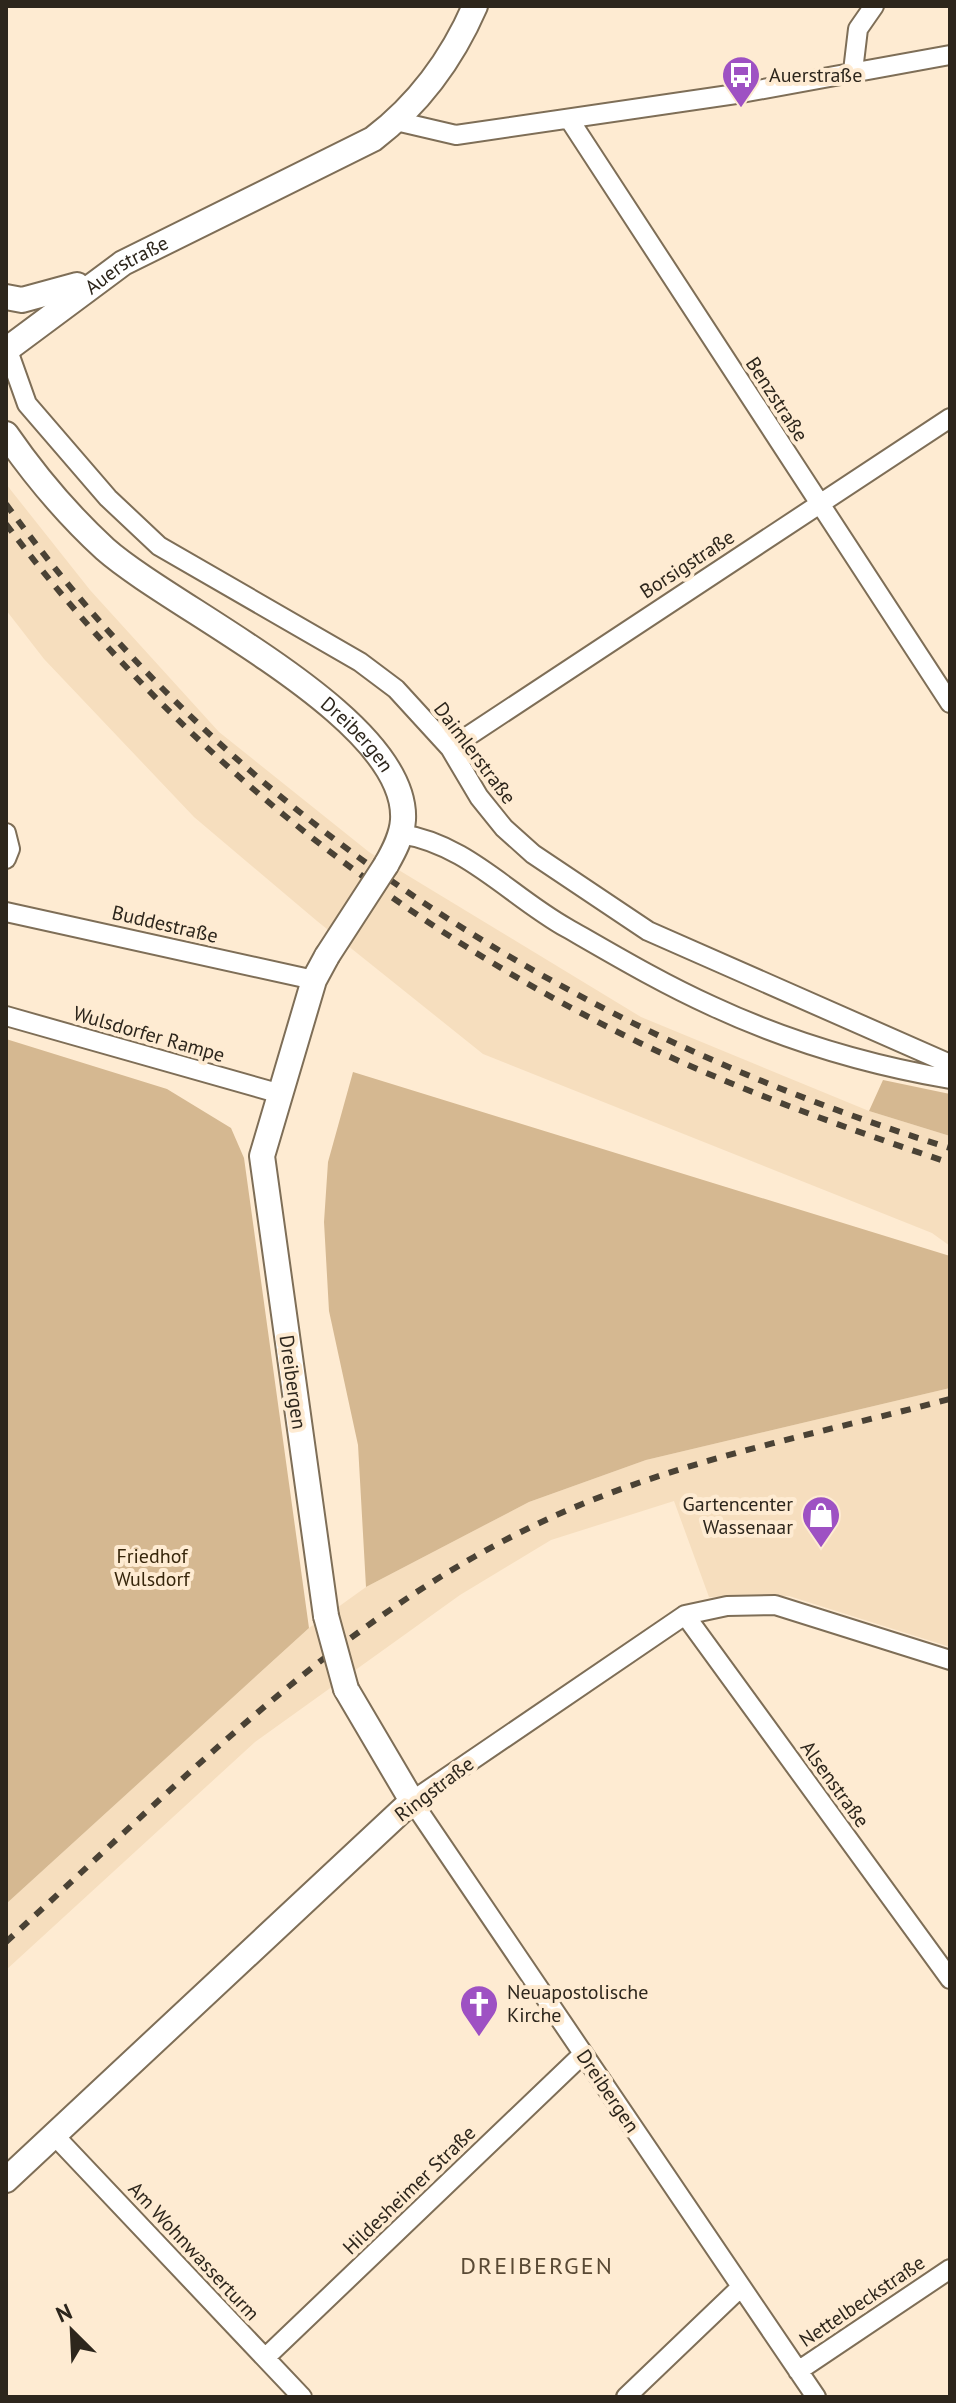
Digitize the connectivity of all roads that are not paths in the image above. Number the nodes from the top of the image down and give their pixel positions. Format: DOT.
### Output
graph roads {
  1 [pos="475,6"];
  2 [pos="874,6"];
  3 [pos="950,55"];
  4 [pos="853,71"];
  5 [pos="569,119"];
  6 [pos="396,121"];
  7 [pos="123,263"];
  8 [pos="6,297"];
  9 [pos="6,348"];
  10 [pos="950,418"];
  11 [pos="6,434"];
  12 [pos="819,504"];
  13 [pos="950,703"];
  14 [pos="450,748"];
  15 [pos="6,833"];
  16 [pos="400,834"];
  17 [pos="6,859"];
  18 [pos="6,912"];
  19 [pos="314,980"];
  20 [pos="6,1016"];
  21 [pos="950,1064"];
  22 [pos="950,1079"];
  23 [pos="281,1094"];
  24 [pos="685,1615"];
  25 [pos="950,1660"];
  26 [pos="412,1801"];
  27 [pos="950,1979"];
  28 [pos="583,2054"];
  29 [pos="54,2135"];
  30 [pos="6,2180"];
  31 [pos="950,2269"];
  32 [pos="741,2287"];
  33 [pos="265,2358"];
  34 [pos="798,2371"];
  35 [pos="302,2397"];
  36 [pos="626,2397"];
  37 [pos="816,2397"];
  1 -- 6 [label="street, Auerstraße"];
  2 -- 4 [label="street"];
  3 -- 4 [label="street"];
  4 -- 5 [label="street"];
  5 -- 6 [label="street"];
  5 -- 12 [label="street, Benzstraße"];
  6 -- 7 [label="street, Auerstraße"];
  7 -- 8 [label="street"];
  7 -- 9 [label="street, Auerstraße"];
  9 -- 14 [label="street, Daimlerstraße"];
  10 -- 12 [label="street, Borsigstraße"];
  11 -- 16 [label="street, Dreibergen"];
  12 -- 13 [label="street, Benzstraße"];
  12 -- 14 [label="street, Borsigstraße"];
  14 -- 21 [label="street, Daimlerstraße"];
  15 -- 17 [label="street"];
  16 -- 19 [label="street, Dreibergen, bridge"];
  16 -- 22 [label="street"];
  18 -- 19 [label="street, Buddestraße"];
  19 -- 23 [label="street, Dreibergen"];
  20 -- 23 [label="street, Wulsdorfer Rampe"];
  23 -- 26 [label="street, Dreibergen, bridge"];
  24 -- 25 [label="street, Ringstraße"];
  24 -- 26 [label="street, Ringstraße"];
  24 -- 27 [label="street, Alsenstraße"];
  26 -- 28 [label="street, Dreibergen"];
  26 -- 29 [label="street, Ringstraße"];
  28 -- 32 [label="street, Dreibergen"];
  28 -- 33 [label="street, Hildesheimer Straße"];
  29 -- 30 [label="street, Ringstraße"];
  29 -- 33 [label="street, Am Wohnwasserturm"];
  31 -- 34 [label="street, Nettelbeckstraße"];
  32 -- 34 [label="street, Dreibergen"];
  32 -- 36 [label="street"];
  33 -- 35 [label="street, Am Wohnwasserturm"];
  34 -- 37 [label="street, Dreibergen"];
}
